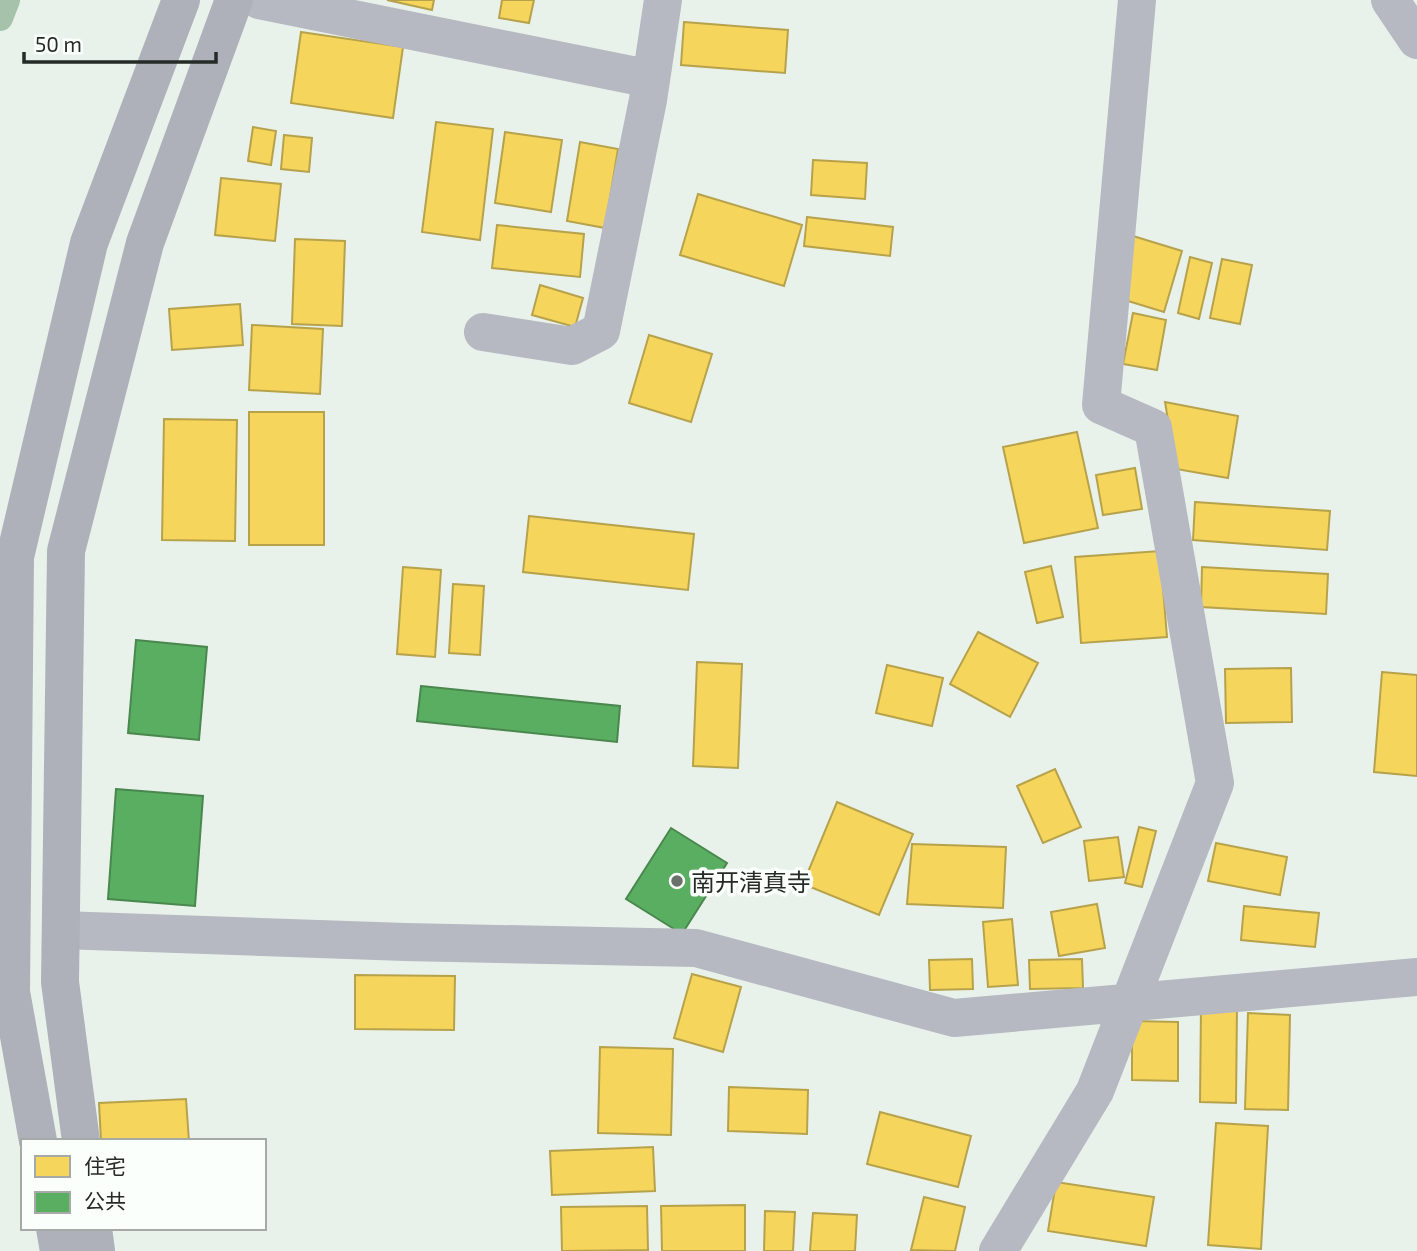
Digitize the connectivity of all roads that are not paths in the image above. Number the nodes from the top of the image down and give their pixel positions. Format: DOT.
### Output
graph roads {
  1 [pos="181,0"];
  2 [pos="234,0"];
  3 [pos="259,0"];
  4 [pos="663,0"];
  5 [pos="1137,0"];
  6 [pos="1390,0"];
  7 [pos="1417,40"];
  8 [pos="651,79"];
  9 [pos="483,332"];
  10 [pos="61,930"];
  11 [pos="1417,977"];
  12 [pos="1129,1003"];
  13 [pos="38,1139"];
  14 [pos="81,1139"];
  15 [pos="55,1230"];
  16 [pos="93,1230"];
  17 [pos="59,1251"];
  18 [pos="96,1251"];
  19 [pos="998,1251"];
  1 -- 13 [label="main road"];
  2 -- 10 [label="main road"];
  3 -- 8 [label="street"];
  4 -- 8 [label="street"];
  5 -- 12 [label="street"];
  6 -- 7 [label="street"];
  8 -- 9 [label="street"];
  10 -- 12 [label="street"];
  10 -- 14 [label="main road"];
  11 -- 12 [label="street"];
  12 -- 19 [label="street"];
  15 -- 17 [label="main road"];
  16 -- 18 [label="main road"];
}
